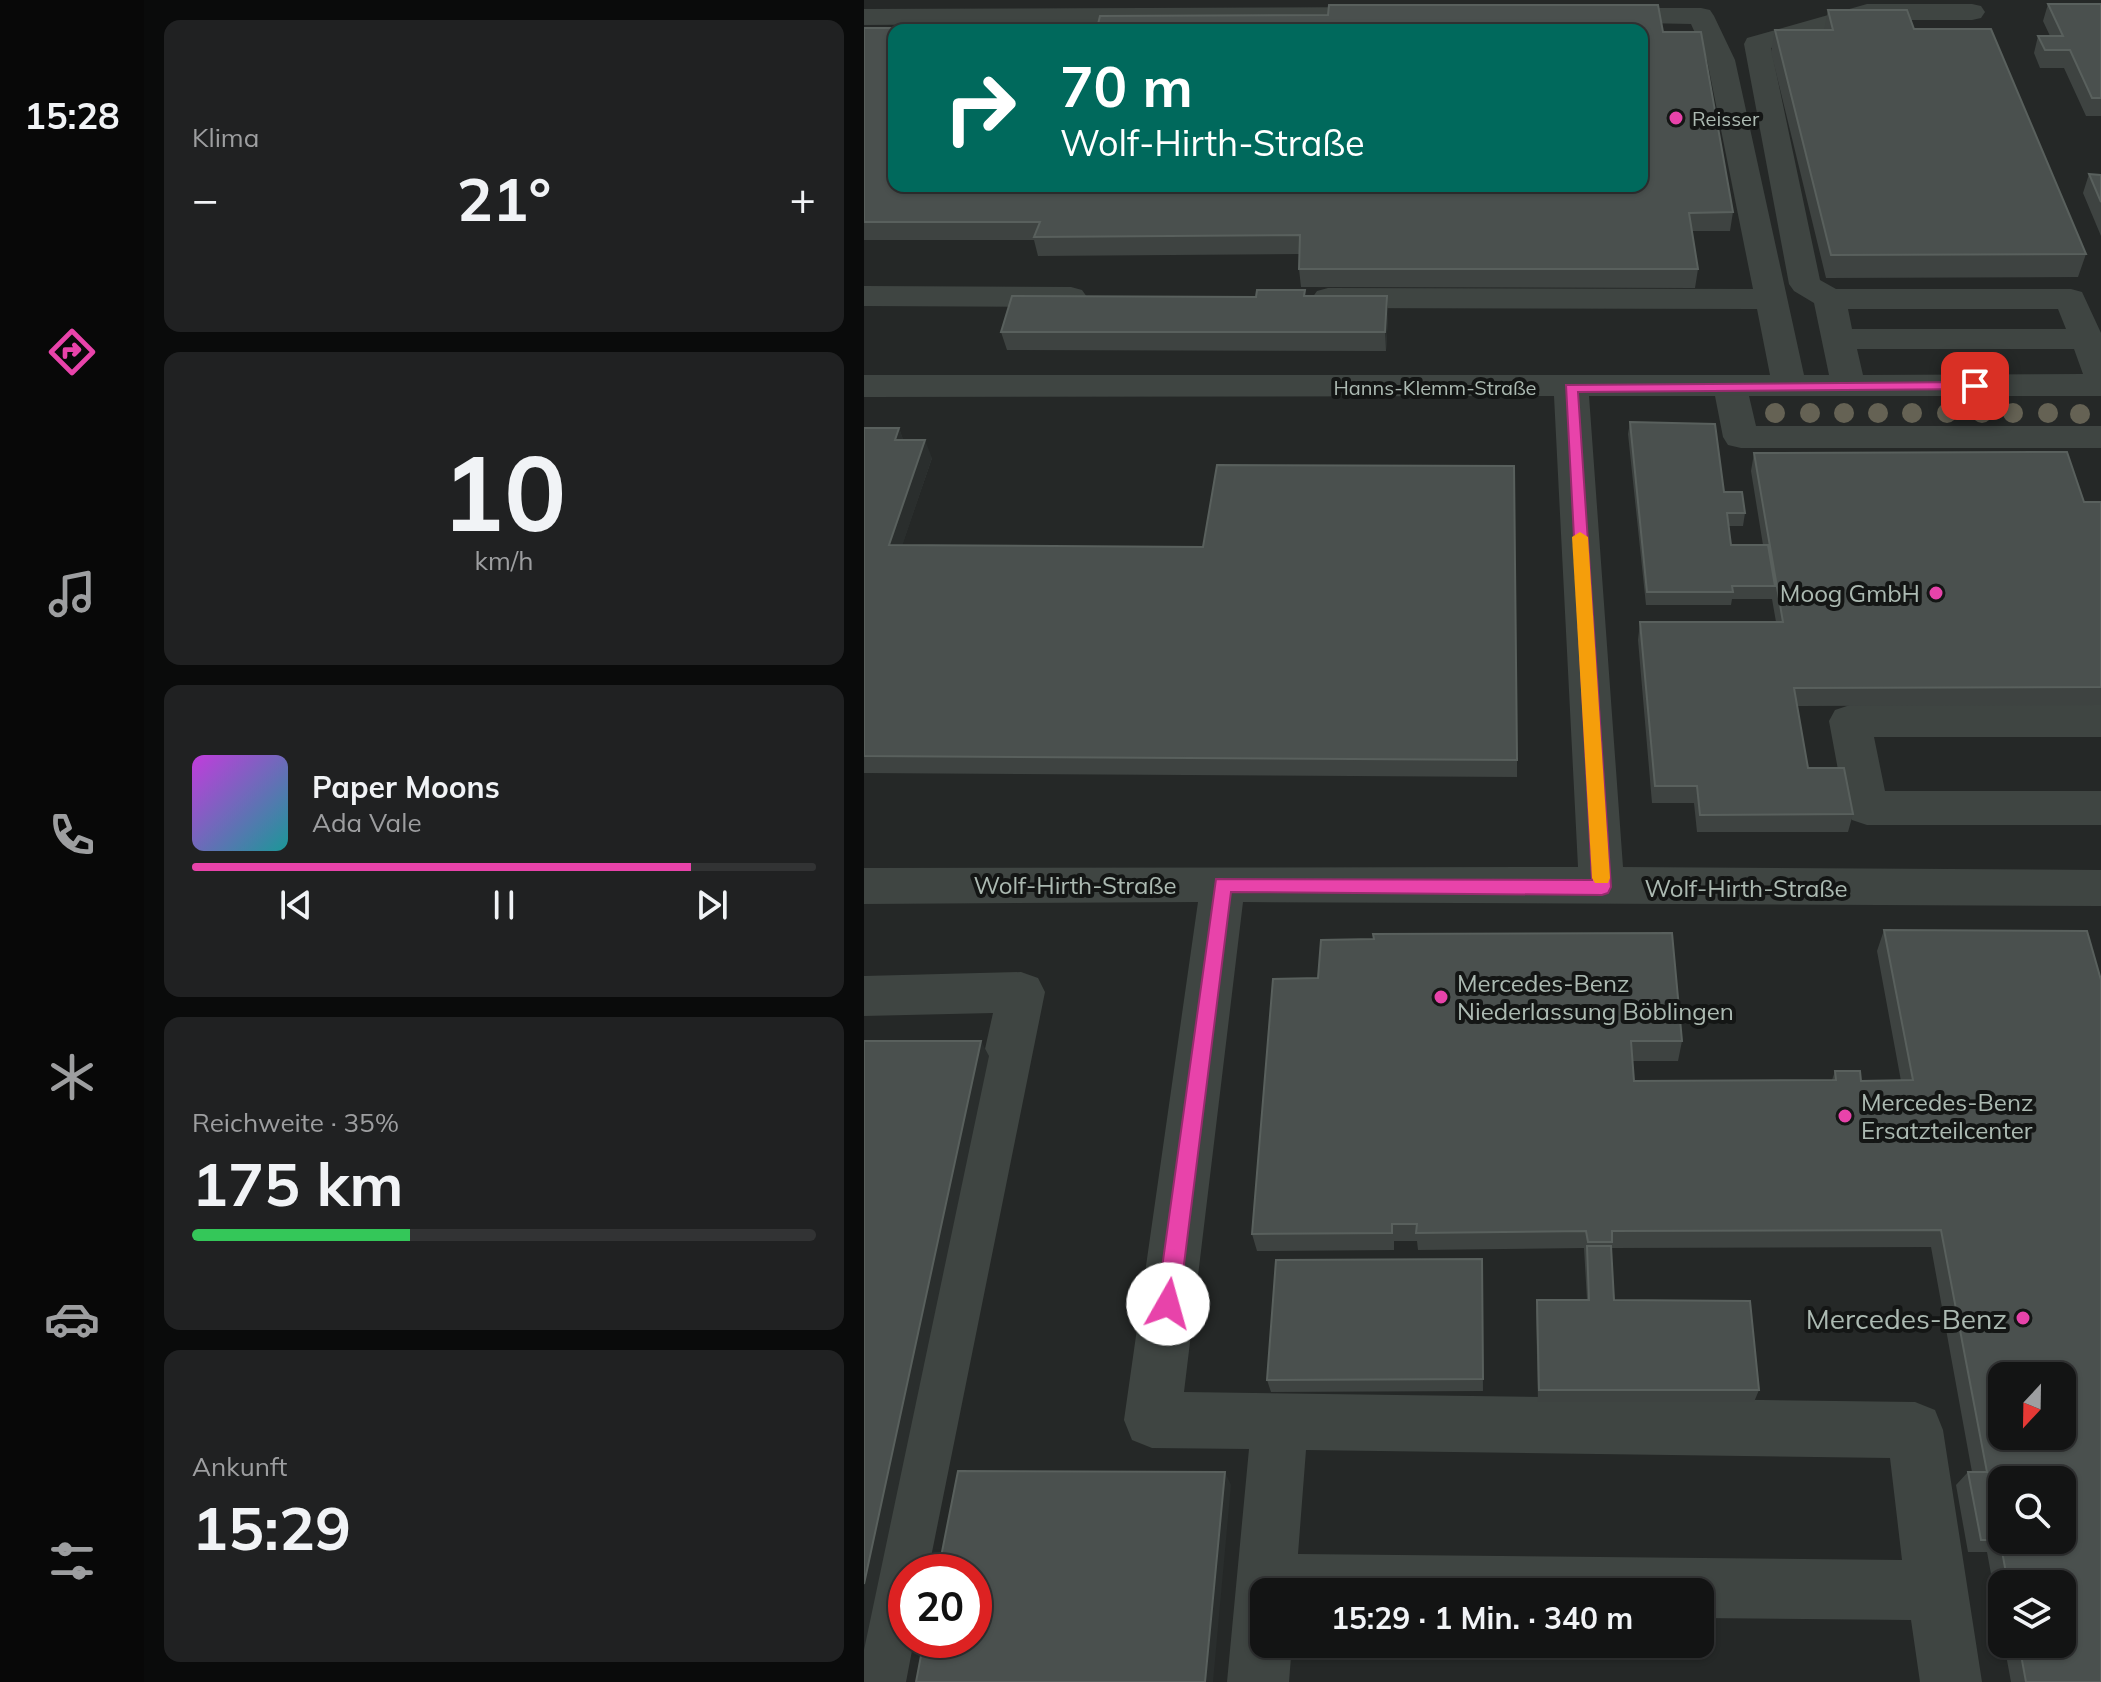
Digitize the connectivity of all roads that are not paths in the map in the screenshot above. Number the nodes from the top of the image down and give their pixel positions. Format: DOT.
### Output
graph roads {
  1 [pos="1972,12"];
  2 [pos="1415,15"];
  3 [pos="1574,15"];
  4 [pos="864,17"];
  5 [pos="864,296"];
  6 [pos="1103,297"];
  7 [pos="1294,298"];
  8 [pos="1771,299"];
  9 [pos="1829,299"];
  10 [pos="1838,339"];
  11 [pos="2087,339"];
  12 [pos="2101,376"];
  13 [pos="2101,385"];
  14 [pos="864,386"];
  15 [pos="1730,387"];
  16 [pos="1790,387"];
  17 [pos="1849,387"];
  18 [pos="1571,388"];
  19 [pos="2101,437"];
  20 [pos="2101,721"];
  21 [pos="2101,808"];
  22 [pos="1223,884"];
  23 [pos="864,886"];
  24 [pos="1602,887"];
  25 [pos="2101,888"];
  26 [pos="864,996"];
  27 [pos="1280,1421"];
  28 [pos="1266,1578"];
  29 [pos="1936,1590"];
  30 [pos="1714,1591"];
  31 [pos="1260,1658"];
  32 [pos="875,1682"];
  33 [pos="1258,1682"];
  34 [pos="1951,1682"];
  1 -- 9 [label="street"];
  2 -- 4 [label="street"];
  3 -- 8 [label="street"];
  5 -- 6 [label="street"];
  7 -- 8 [label="street"];
  8 -- 16 [label="street"];
  9 -- 10 [label="street"];
  9 -- 11 [label="street"];
  10 -- 11 [label="street"];
  10 -- 17 [label="street"];
  11 -- 12 [label="street"];
  13 -- 17 [label="street, Hanns-Klemm-Straße"];
  14 -- 18 [label="street, Hanns-Klemm-Straße"];
  15 -- 16 [label="street, Hanns-Klemm-Straße"];
  15 -- 18 [label="street, Hanns-Klemm-Straße"];
  15 -- 19 [label="street"];
  16 -- 17 [label="street, Hanns-Klemm-Straße"];
  18 -- 24 [label="street"];
  20 -- 21 [label="street"];
  22 -- 23 [label="street, Wolf-Hirth-Straße"];
  22 -- 24 [label="street, Wolf-Hirth-Straße"];
  22 -- 27 [label="street"];
  24 -- 25 [label="street, Wolf-Hirth-Straße"];
  26 -- 32 [label="street"];
  27 -- 28 [label="street"];
  27 -- 29 [label="street"];
  29 -- 30 [label="street"];
  29 -- 34 [label="street"];
  31 -- 33 [label="street"];
}
